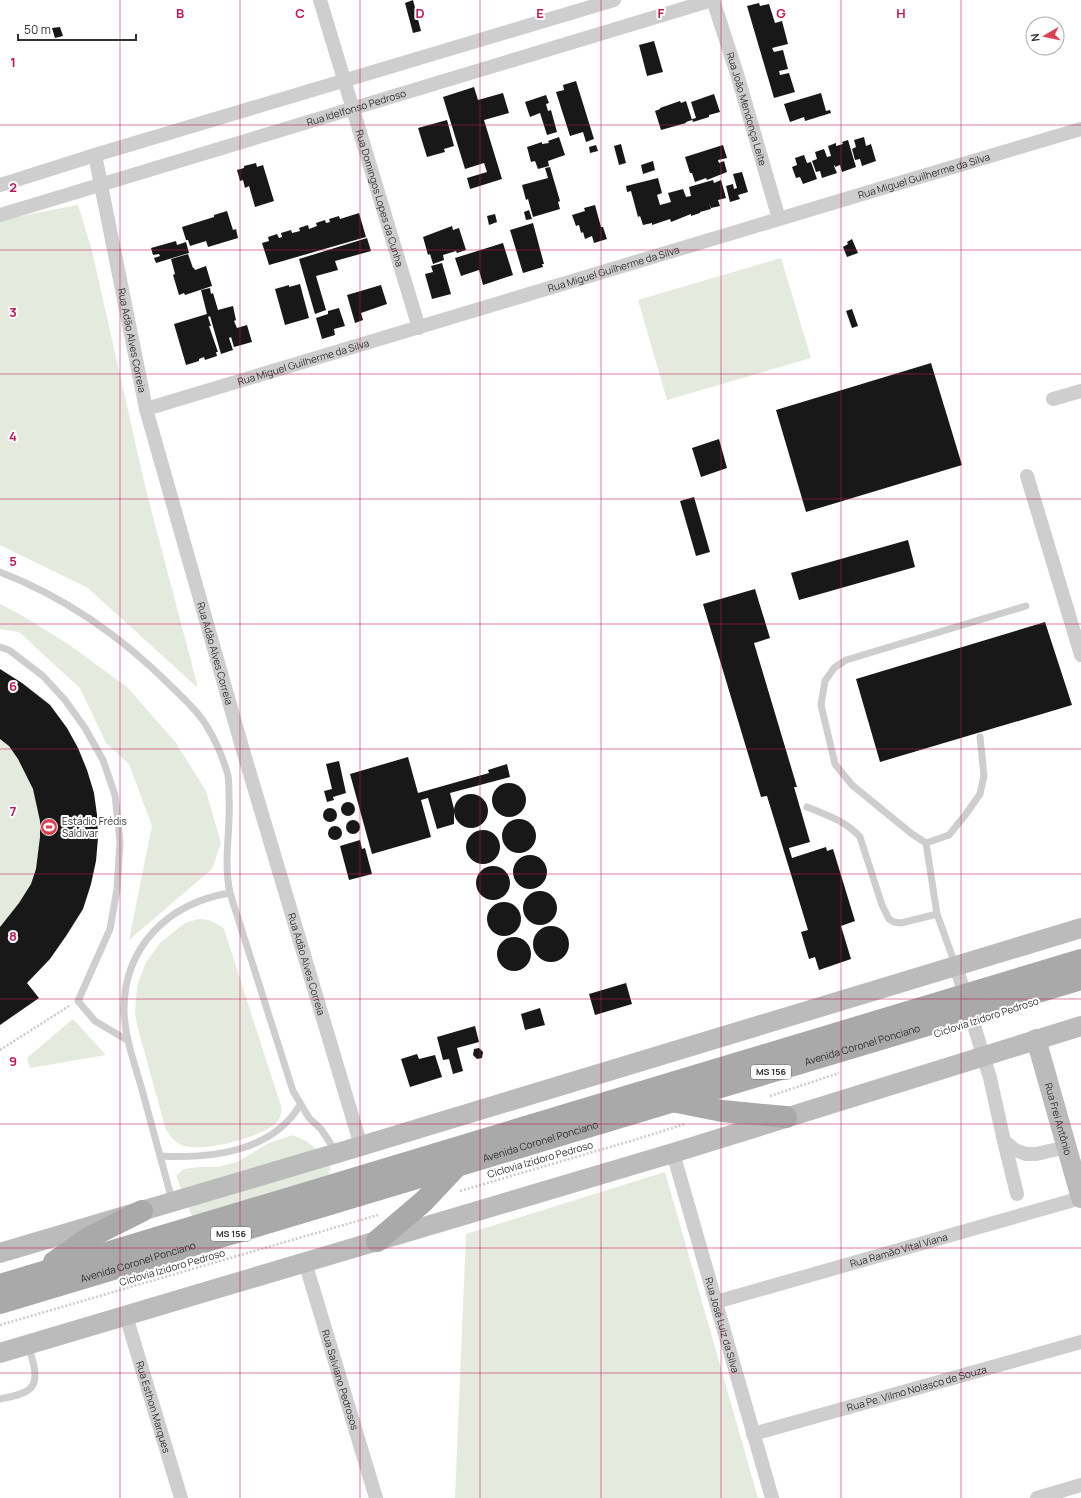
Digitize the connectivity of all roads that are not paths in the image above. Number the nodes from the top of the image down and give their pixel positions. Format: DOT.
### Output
graph roads {
  1 [pos="320,0"];
  2 [pos="614,0"];
  3 [pos="712,0"];
  4 [pos="345,81"];
  5 [pos="354,109"];
  6 [pos="1081,129"];
  7 [pos="95,155"];
  8 [pos="102,184"];
  9 [pos="0,185"];
  10 [pos="1,212"];
  11 [pos="779,218"];
  12 [pos="420,328"];
  13 [pos="1081,391"];
  14 [pos="1053,399"];
  15 [pos="146,409"];
  16 [pos="1027,476"];
  17 [pos="0,572"];
  18 [pos="1026,606"];
  19 [pos="0,647"];
  20 [pos="1081,655"];
  21 [pos="980,737"];
  22 [pos="807,807"];
  23 [pos="926,843"];
  24 [pos="230,893"];
  25 [pos="937,914"];
  26 [pos="1081,928"];
  27 [pos="1081,960"];
  28 [pos="956,966"];
  29 [pos="1081,979"];
  30 [pos="1032,984"];
  31 [pos="968,1004"];
  32 [pos="1081,1026"];
  33 [pos="1036,1039"];
  34 [pos="128,1040"];
  35 [pos="984,1055"];
  36 [pos="674,1102"];
  37 [pos="300,1105"];
  38 [pos="786,1118"];
  39 [pos="1004,1141"];
  40 [pos="361,1146"];
  41 [pos="1067,1147"];
  42 [pos="337,1153"];
  43 [pos="673,1153"];
  44 [pos="160,1156"];
  45 [pos="456,1167"];
  46 [pos="1017,1194"];
  47 [pos="1081,1198"];
  48 [pos="173,1202"];
  49 [pos="142,1211"];
  50 [pos="377,1240"];
  51 [pos="0,1253"];
  52 [pos="305,1262"];
  53 [pos="37,1274"];
  54 [pos="0,1285"];
  55 [pos="716,1302"];
  56 [pos="0,1303"];
  57 [pos="126,1316"];
  58 [pos="1081,1342"];
  59 [pos="28,1344"];
  60 [pos="0,1354"];
  61 [pos="0,1399"];
  62 [pos="753,1434"];
  63 [pos="1081,1485"];
  64 [pos="181,1498"];
  65 [pos="376,1498"];
  66 [pos="772,1498"];
  67 [pos="1037,1498"];
  1 -- 4 [label="street, Rua Domingos Lopes da Cunha"];
  2 -- 4 [label="street"];
  3 -- 5 [label="street, Rua Idelfonso Pedroso"];
  3 -- 11 [label="street, Rua João Mendonça Leite"];
  4 -- 5 [label="street, Rua Domingos Lopes da Cunha"];
  4 -- 7 [label="street"];
  5 -- 8 [label="street, Rua Idelfonso Pedroso"];
  5 -- 12 [label="street, Rua Domingos Lopes da Cunha"];
  6 -- 11 [label="street, Rua Miguel Guilherme da Silva"];
  7 -- 8 [label="street, Rua Adão Alves Correia"];
  7 -- 9 [label="street"];
  8 -- 10 [label="street, Rua Idelfonso Pedroso"];
  8 -- 15 [label="street, Rua Adão Alves Correia"];
  11 -- 12 [label="street, Rua Miguel Guilherme da Silva"];
  12 -- 15 [label="street, Rua Miguel Guilherme da Silva"];
  13 -- 14 [label="street"];
  15 -- 40 [label="street, Rua Adão Alves Correia"];
  16 -- 20 [label="street"];
  17 -- 24 [label="lane"];
  18 -- 23 [label="lane"];
  19 -- 34 [label="lane"];
  21 -- 23 [label="lane"];
  22 -- 25 [label="lane"];
  23 -- 25 [label="lane"];
  24 -- 34 [label="lane"];
  24 -- 37 [label="lane"];
  25 -- 28 [label="lane"];
  26 -- 28 [label="main road"];
  27 -- 30 [label="main road"];
  28 -- 31 [label="street"];
  28 -- 40 [label="main road"];
  29 -- 30 [label="main road, Avenida Coronel Ponciano / MS 156"];
  30 -- 31 [label="main road, Avenida Coronel Ponciano / MS 156"];
  31 -- 35 [label="street"];
  31 -- 36 [label="main road, Avenida Coronel Ponciano / MS 156"];
  31 -- 53 [label="main road"];
  32 -- 33 [label="main road"];
  33 -- 35 [label="main road"];
  33 -- 41 [label="main road, Rua Frei Antônio"];
  34 -- 44 [label="lane"];
  35 -- 38 [label="main road"];
  35 -- 39 [label="street"];
  36 -- 38 [label="main road"];
  36 -- 45 [label="main road, Avenida Coronel Ponciano / MS 156"];
  37 -- 42 [label="lane"];
  37 -- 44 [label="lane"];
  38 -- 43 [label="main road"];
  39 -- 41 [label="street"];
  39 -- 46 [label="street"];
  40 -- 42 [label="main road"];
  41 -- 47 [label="main road, Rua Frei Antônio"];
  42 -- 48 [label="main road"];
  43 -- 50 [label="main road"];
  43 -- 55 [label="street, Rua José Luiz da Silva"];
  44 -- 48 [label="lane"];
  45 -- 50 [label="main road"];
  45 -- 56 [label="main road, Avenida Coronel Ponciano / MS 156"];
  47 -- 55 [label="street, Rua Ramão Vital Viana"];
  48 -- 49 [label="main road"];
  49 -- 51 [label="main road"];
  49 -- 53 [label="main road"];
  50 -- 52 [label="main road"];
  52 -- 57 [label="main road"];
  52 -- 65 [label="street, Rua Salviano Pedrosos"];
  53 -- 54 [label="main road"];
  55 -- 62 [label="street, Rua José Luiz da Silva"];
  57 -- 59 [label="main road"];
  57 -- 64 [label="street, Rua Esthon Marques"];
  58 -- 62 [label="street, Rua Pe. Vilmo Nolasco de Souza"];
  59 -- 60 [label="main road"];
  59 -- 61 [label="lane"];
  62 -- 66 [label="street, Rua José Luiz da Silva"];
  63 -- 67 [label="street"];
}
